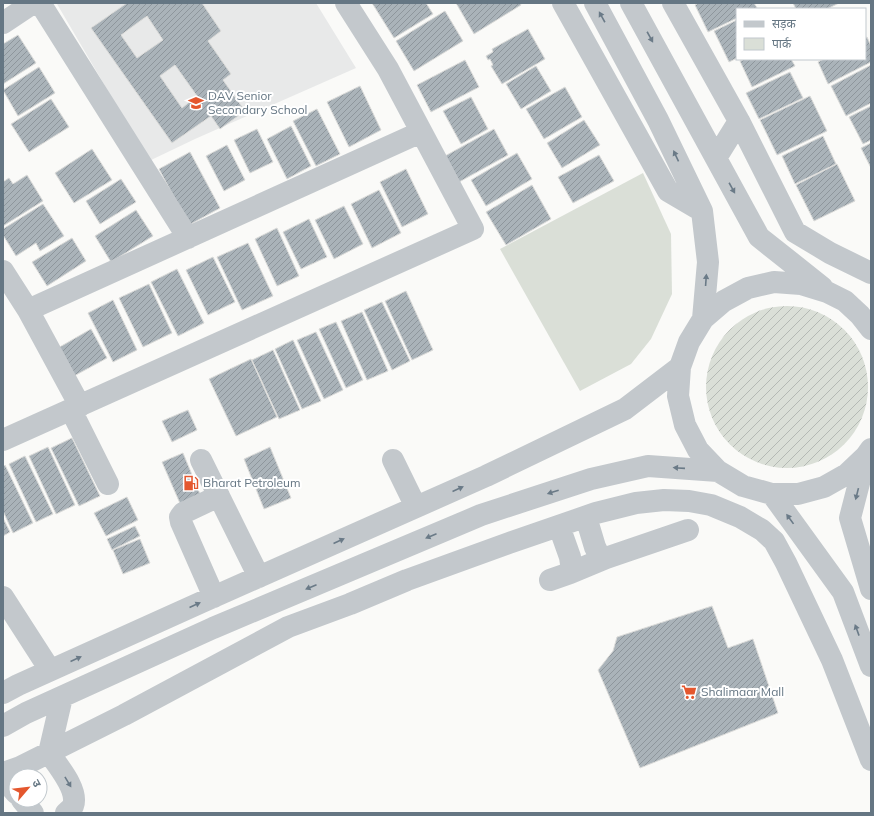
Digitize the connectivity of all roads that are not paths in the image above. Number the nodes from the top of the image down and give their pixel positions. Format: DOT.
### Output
graph roads {
  1 [pos="33,3"];
  2 [pos="40,3"];
  3 [pos="346,3"];
  4 [pos="563,3"];
  5 [pos="595,3"];
  6 [pos="631,3"];
  7 [pos="673,3"];
  8 [pos="3,23"];
  9 [pos="739,121"];
  10 [pos="421,132"];
  11 [pos="716,158"];
  12 [pos="702,211"];
  13 [pos="188,238"];
  14 [pos="3,271"];
  15 [pos="871,273"];
  16 [pos="827,292"];
  17 [pos="28,310"];
  18 [pos="703,319"];
  19 [pos="867,319"];
  20 [pos="680,367"];
  21 [pos="76,408"];
  22 [pos="3,440"];
  23 [pos="869,452"];
  24 [pos="201,460"];
  25 [pos="393,460"];
  26 [pos="718,471"];
  27 [pos="108,484"];
  28 [pos="772,494"];
  29 [pos="219,496"];
  30 [pos="416,507"];
  31 [pos="586,517"];
  32 [pos="559,526"];
  33 [pos="688,530"];
  34 [pos="606,558"];
  35 [pos="259,577"];
  36 [pos="871,589"];
  37 [pos="214,597"];
  38 [pos="4,603"];
  39 [pos="871,666"];
  40 [pos="50,670"];
  41 [pos="3,693"];
  42 [pos="62,697"];
  43 [pos="3,726"];
  44 [pos="867,735"];
  45 [pos="49,753"];
  46 [pos="871,760"];
  47 [pos="3,773"];
  48 [pos="66,813"];
  1 -- 8 [label="street"];
  2 -- 13 [label="street"];
  3 -- 10 [label="street"];
  4 -- 12 [label="street"];
  12 -- 5 [label="street, one-way"];
  6 -- 11 [label="street, one-way"];
  7 -- 9 [label="street"];
  9 -- 11 [label="street"];
  9 -- 15 [label="street"];
  10 -- 13 [label="street"];
  10 -- 21 [label="street"];
  11 -- 16 [label="street, one-way"];
  18 -- 12 [label="street, one-way"];
  13 -- 17 [label="street"];
  14 -- 17 [label="street"];
  16 -- 18 [label="street"];
  16 -- 19 [label="street"];
  17 -- 21 [label="street"];
  18 -- 20 [label="street"];
  20 -- 26 [label="street"];
  30 -- 20 [label="street, one-way"];
  21 -- 22 [label="street"];
  21 -- 27 [label="street"];
  23 -- 28 [label="street"];
  23 -- 36 [label="street, one-way"];
  24 -- 29 [label="street"];
  25 -- 30 [label="street"];
  26 -- 28 [label="street"];
  26 -- 42 [label="street, one-way"];
  39 -- 28 [label="street, one-way"];
  29 -- 35 [label="street"];
  29 -- 37 [label="street"];
  35 -- 30 [label="street, one-way"];
  31 -- 32 [label="street"];
  31 -- 34 [label="street"];
  31 -- 44 [label="street"];
  32 -- 34 [label="street"];
  32 -- 45 [label="street"];
  33 -- 34 [label="street"];
  35 -- 37 [label="street"];
  40 -- 37 [label="street, one-way"];
  38 -- 40 [label="street"];
  40 -- 41 [label="street"];
  42 -- 43 [label="street"];
  42 -- 45 [label="street"];
  44 -- 46 [label="street"];
  45 -- 47 [label="street"];
  45 -- 48 [label="street, one-way"];
}
